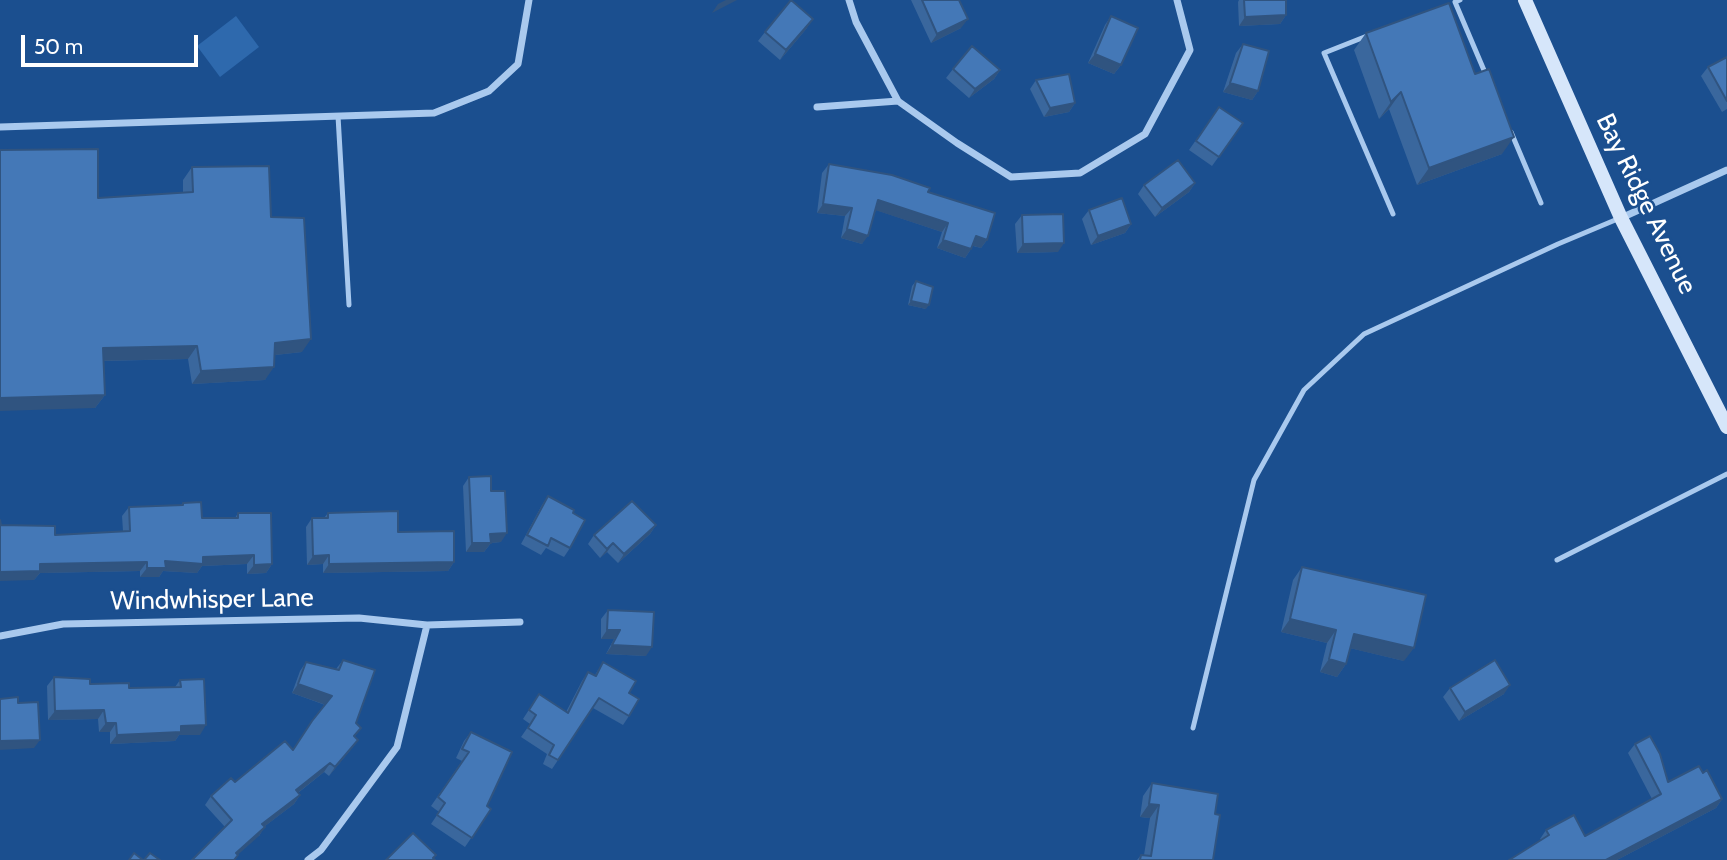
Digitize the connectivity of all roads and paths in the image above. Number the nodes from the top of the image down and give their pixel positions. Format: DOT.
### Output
graph roads {
  1 [pos="529,0"];
  2 [pos="849,0"];
  3 [pos="1177,0"];
  4 [pos="1525,0"];
  5 [pos="1458,1"];
  6 [pos="1443,6"];
  7 [pos="1372,34"];
  8 [pos="1487,78"];
  9 [pos="898,101"];
  10 [pos="817,107"];
  11 [pos="338,116"];
  12 [pos="0,127"];
  13 [pos="1509,128"];
  14 [pos="1727,170"];
  15 [pos="1541,203"];
  16 [pos="1392,214"];
  17 [pos="1621,218"];
  18 [pos="349,305"];
  19 [pos="1727,427"];
  20 [pos="1727,474"];
  21 [pos="1557,560"];
  22 [pos="520,622"];
  23 [pos="426,625"];
  24 [pos="0,636"];
  25 [pos="1193,728"];
  26 [pos="308,860"];
  1 -- 11 [label="street"];
  2 -- 9 [label="street"];
  3 -- 9 [label="street"];
  4 -- 17 [label="main road, Bay Ridge Avenue"];
  5 -- 6 [label="lane"];
  5 -- 8 [label="lane"];
  7 -- 16 [label="lane"];
  9 -- 10 [label="street"];
  11 -- 12 [label="street"];
  11 -- 18 [label="lane"];
  13 -- 15 [label="lane"];
  14 -- 17 [label="street"];
  17 -- 19 [label="main road, Bay Ridge Avenue"];
  17 -- 25 [label="lane"];
  20 -- 21 [label="lane"];
  22 -- 23 [label="street, Windwhisper Lane"];
  23 -- 24 [label="street, Windwhisper Lane"];
  23 -- 26 [label="street"];
}
